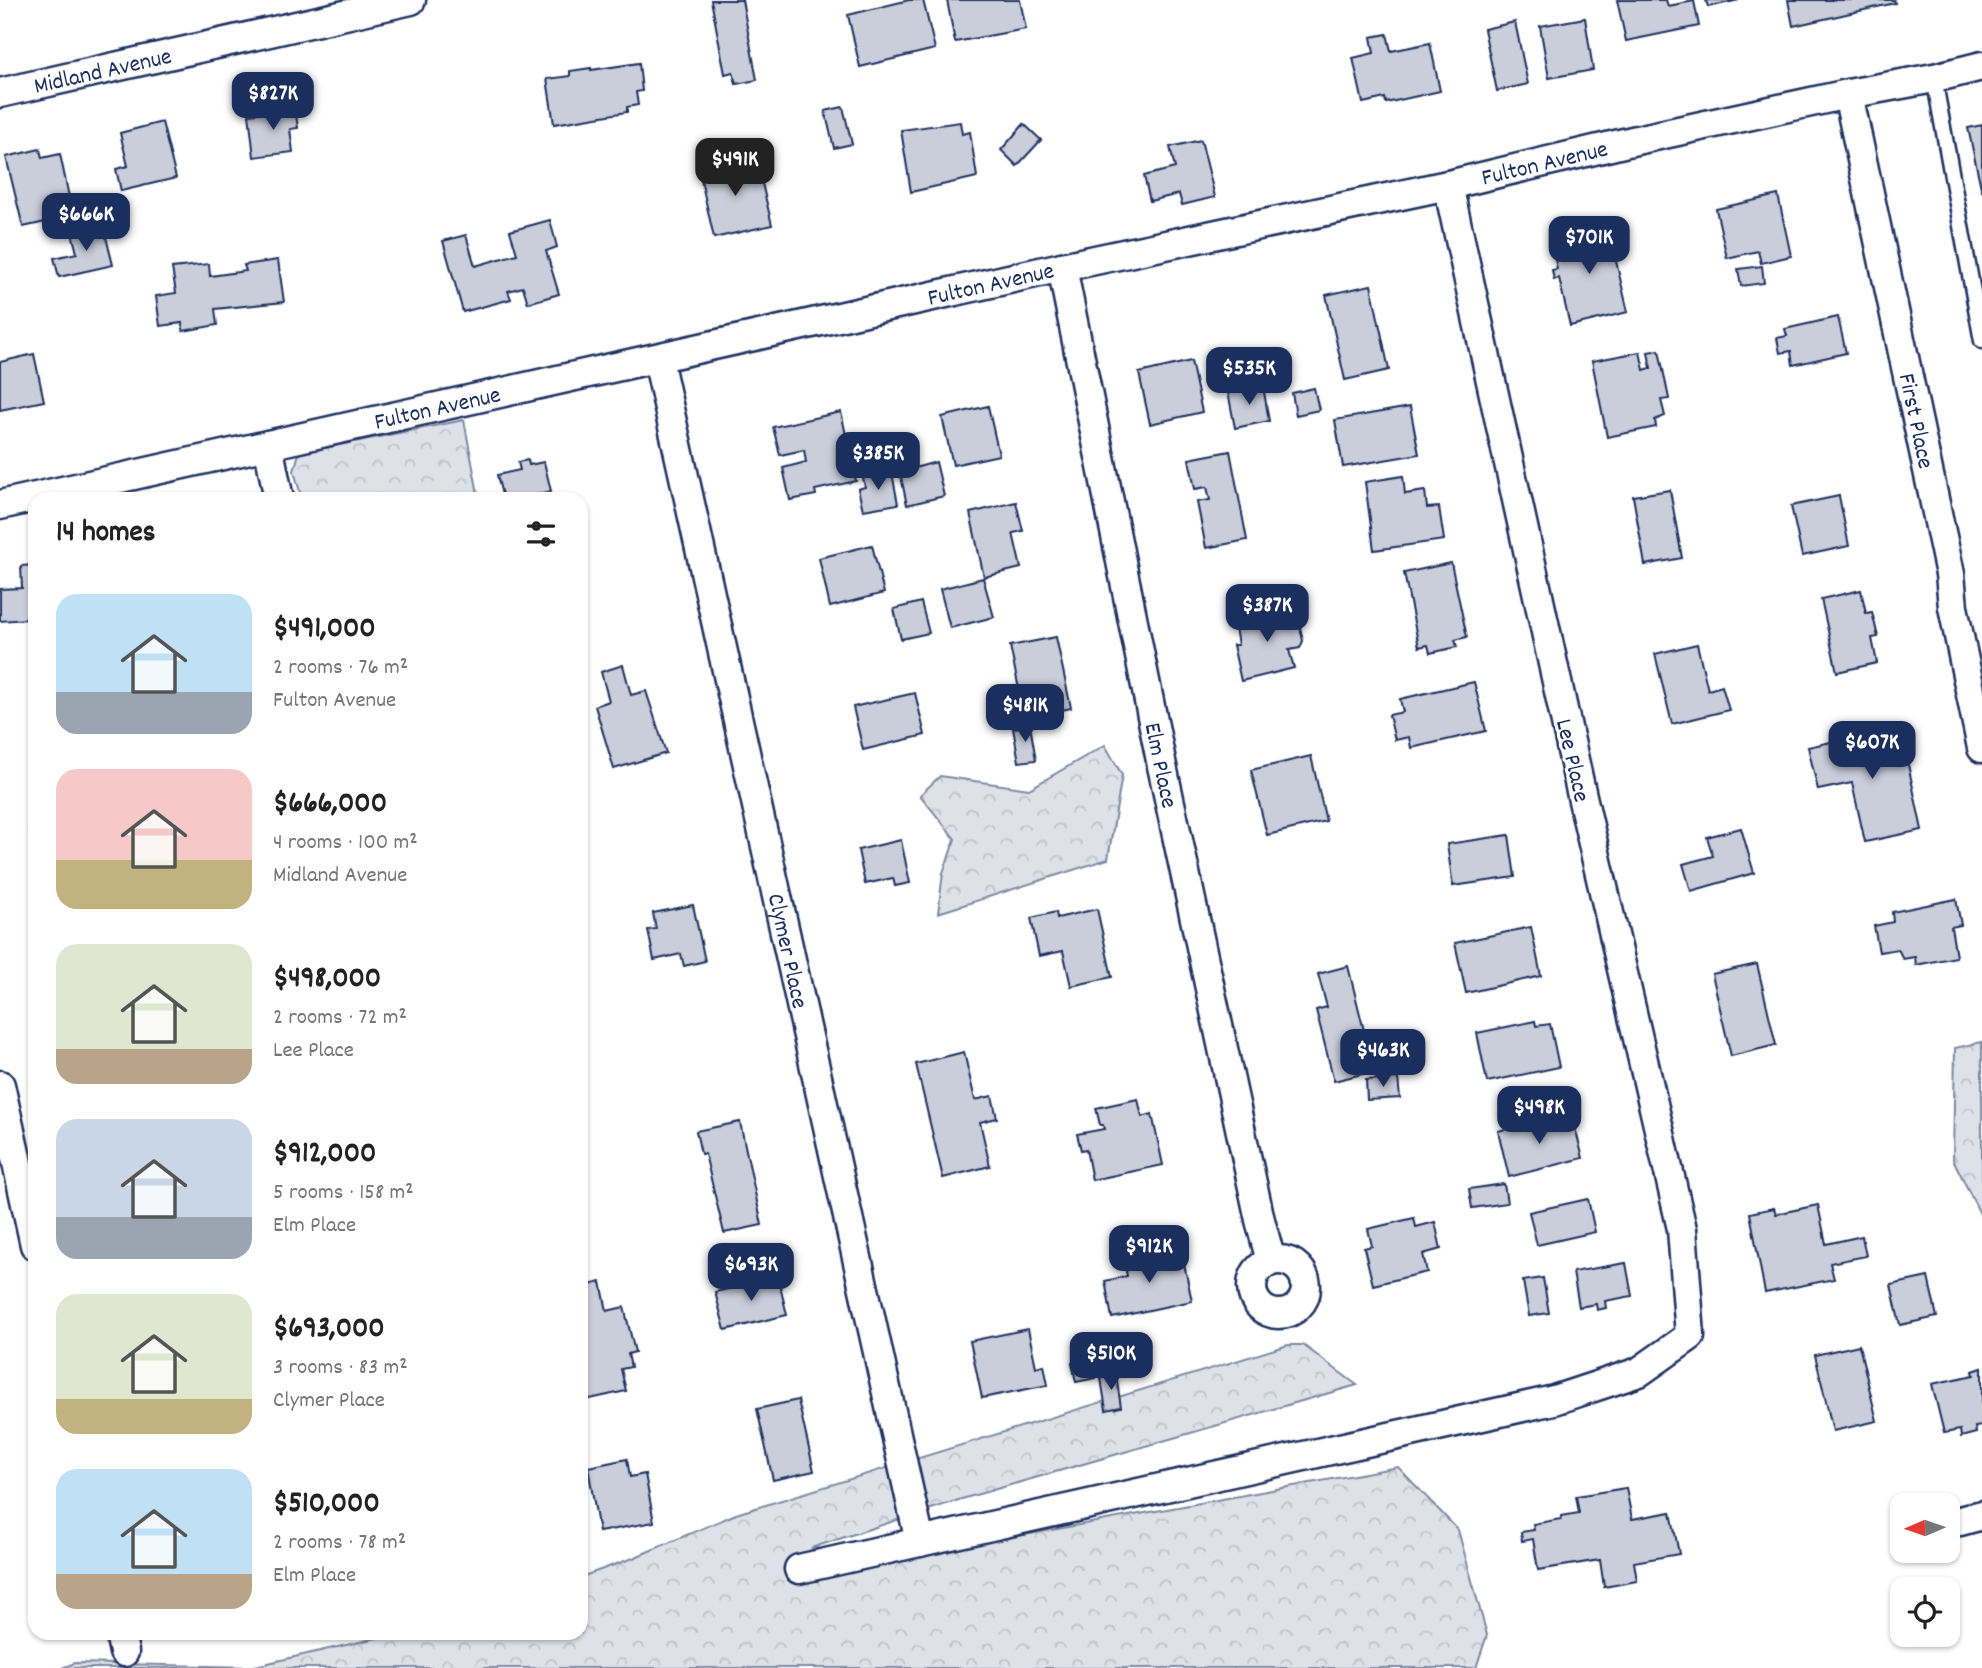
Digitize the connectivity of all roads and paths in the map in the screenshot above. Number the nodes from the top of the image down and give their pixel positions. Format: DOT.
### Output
graph roads {
  1 [pos="411,0"];
  2 [pos="1982,66"];
  3 [pos="1934,78"];
  4 [pos="0,93"];
  5 [pos="1848,94"];
  6 [pos="1448,185"];
  7 [pos="1062,267"];
  8 [pos="1982,341"];
  9 [pos="658,359"];
  10 [pos="268,445"];
  11 [pos="58,492"];
  12 [pos="278,492"];
  13 [pos="28,499"];
  14 [pos="0,505"];
  15 [pos="1982,748"];
  16 [pos="0,1085"];
  17 [pos="28,1213"];
  18 [pos="1271,1261"];
  19 [pos="920,1542"];
  20 [pos="799,1569"];
  1 -- 4 [label="street, Midland Avenue"];
  2 -- 3 [label="street, Fulton Avenue"];
  3 -- 5 [label="street, Fulton Avenue"];
  3 -- 8 [label="lane"];
  5 -- 6 [label="street, Fulton Avenue"];
  5 -- 15 [label="street, First Place"];
  6 -- 7 [label="street, Fulton Avenue"];
  6 -- 19 [label="street, Lee Place"];
  7 -- 9 [label="street, Fulton Avenue"];
  7 -- 18 [label="street, Elm Place"];
  9 -- 10 [label="street, Fulton Avenue"];
  9 -- 19 [label="street, Clymer Place"];
  10 -- 11 [label="street, Fulton Avenue"];
  10 -- 12 [label="street"];
  13 -- 14 [label="street, Fulton Avenue"];
  16 -- 17 [label="street"];
  19 -- 20 [label="street"];
}
